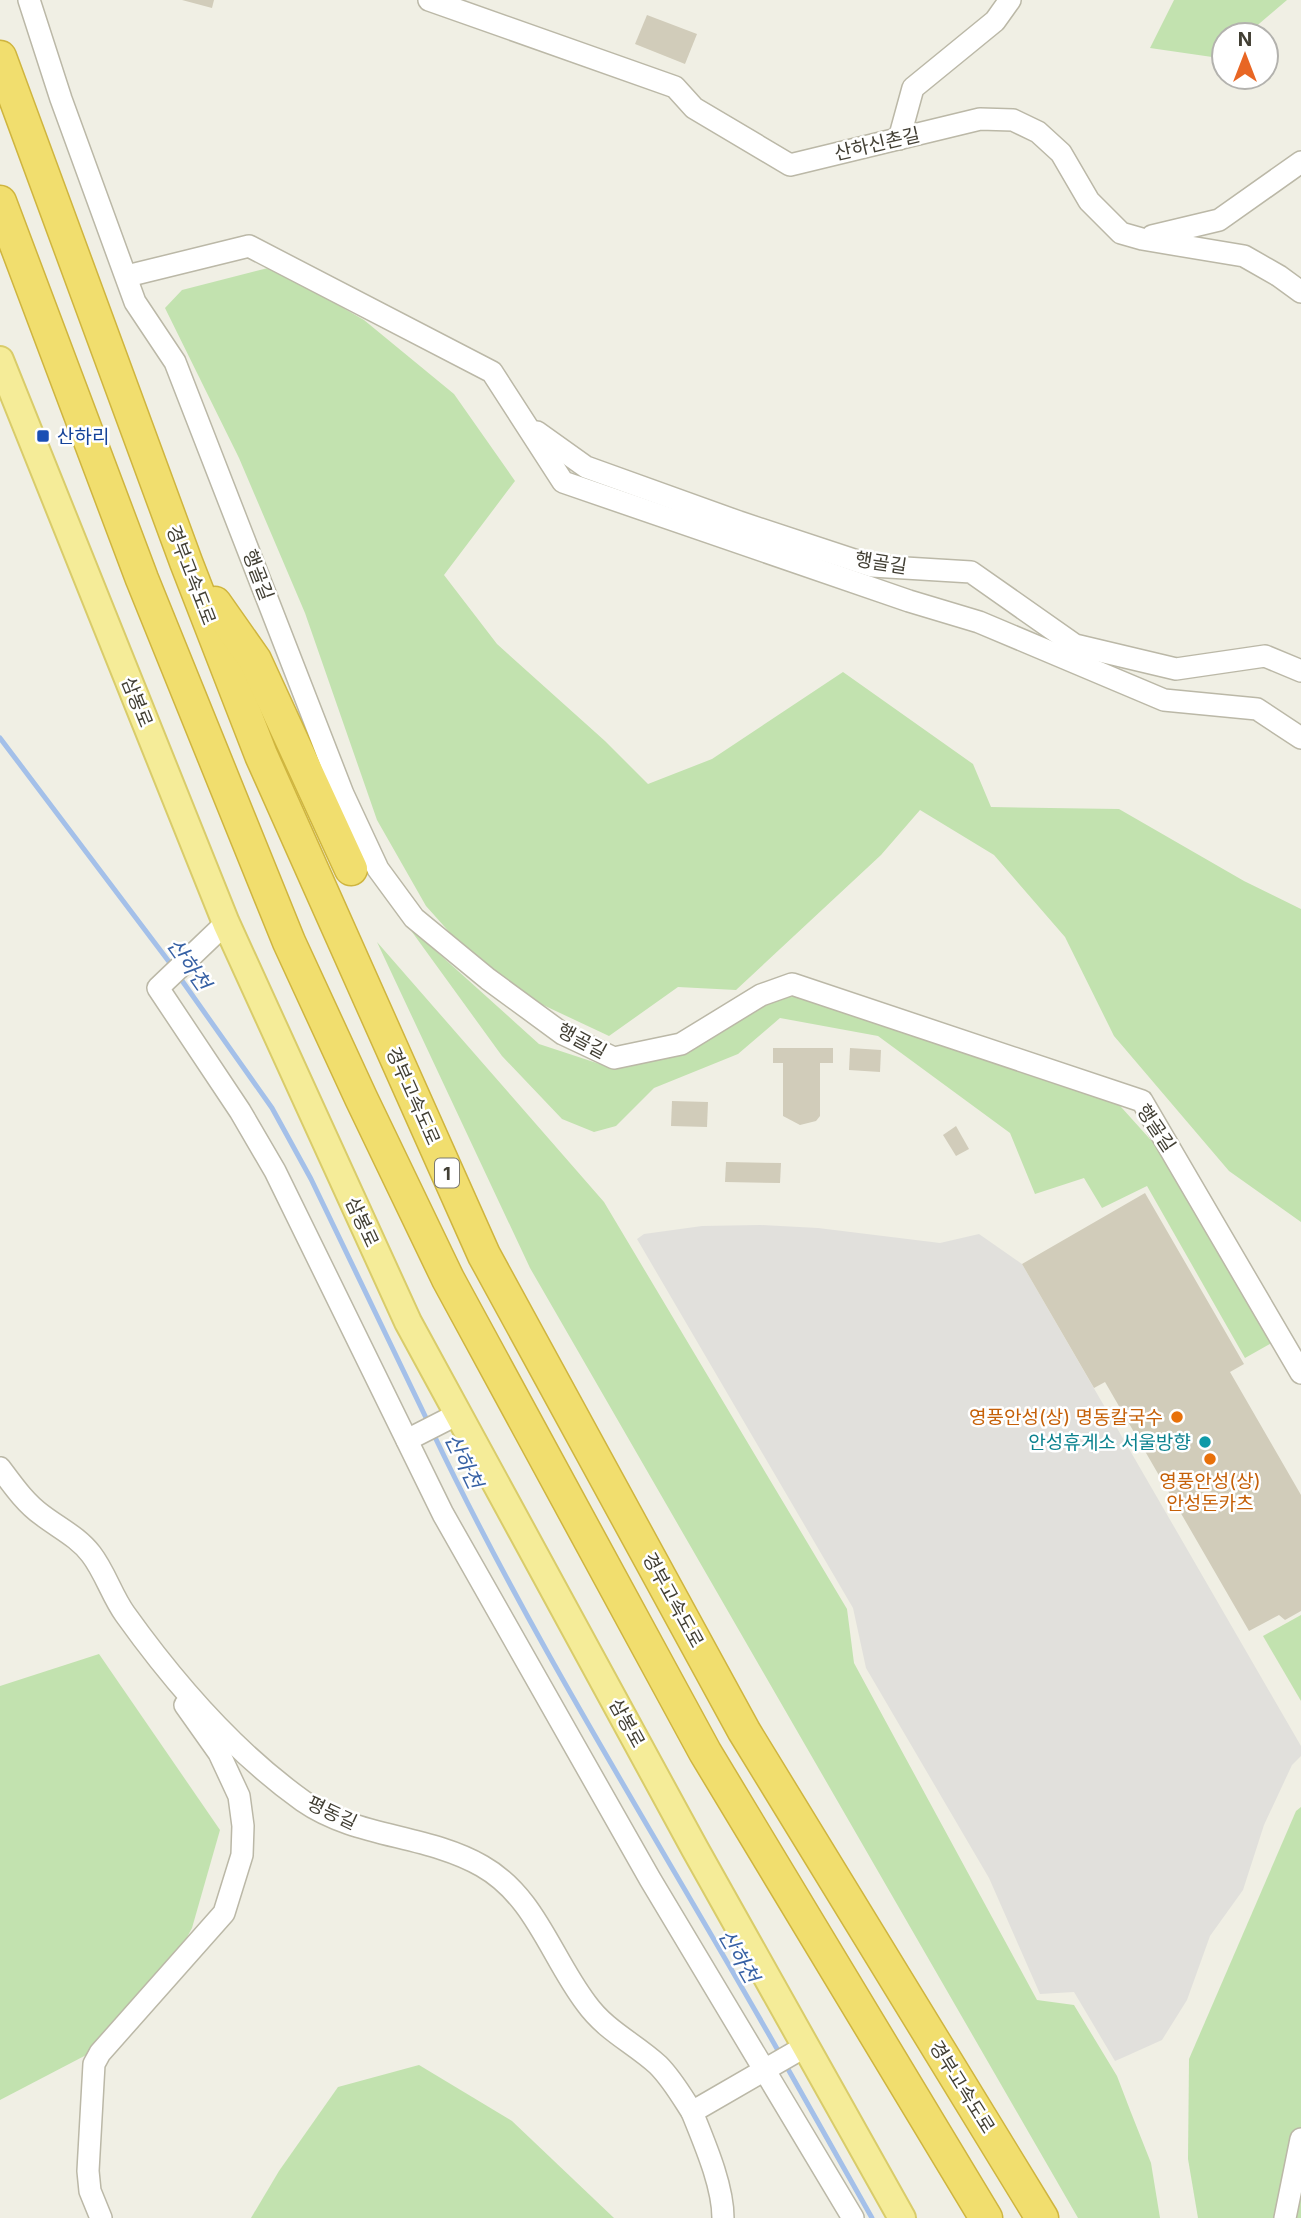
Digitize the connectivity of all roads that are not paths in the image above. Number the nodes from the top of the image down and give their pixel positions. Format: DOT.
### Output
graph roads {
  1 [pos="29,0"];
  2 [pos="429,0"];
  3 [pos="1010,0"];
  4 [pos="0,57"];
  5 [pos="899,139"];
  6 [pos="1301,162"];
  7 [pos="0,202"];
  8 [pos="1142,239"];
  9 [pos="127,276"];
  10 [pos="1301,292"];
  11 [pos="0,360"];
  12 [pos="8,403"];
  13 [pos="526,425"];
  14 [pos="186,562"];
  15 [pos="1301,671"];
  16 [pos="1301,738"];
  17 [pos="351,869"];
  18 [pos="226,923"];
  19 [pos="1301,1373"];
  20 [pos="450,1418"];
  21 [pos="413,1437"];
  22 [pos="0,1468"];
  23 [pos="170,1675"];
  24 [pos="806,2046"];
  25 [pos="768,2068"];
  26 [pos="692,2112"];
  27 [pos="1301,2139"];
  28 [pos="101,2218"];
  29 [pos="723,2218"];
  30 [pos="853,2218"];
  31 [pos="902,2218"];
  32 [pos="985,2218"];
  33 [pos="1042,2218"];
  34 [pos="1284,2218"];
  1 -- 9 [label="street, 행골길"];
  2 -- 5 [label="street, 산하신촌길"];
  3 -- 5 [label="street"];
  4 -- 14 [label="highway, 경부고속도로 / 1"];
  5 -- 8 [label="street, 산하신촌길"];
  6 -- 8 [label="street"];
  7 -- 32 [label="highway, 1"];
  8 -- 10 [label="street, 산하신촌길"];
  9 -- 13 [label="street, 행골길"];
  9 -- 19 [label="street, 행골길"];
  11 -- 12 [label="main road, 삼봉로"];
  12 -- 18 [label="main road, 삼봉로"];
  13 -- 15 [label="street, 행골길"];
  13 -- 16 [label="street"];
  14 -- 17 [label="highway"];
  14 -- 33 [label="highway, 경부고속도로 / 1"];
  18 -- 20 [label="main road, 삼봉로"];
  18 -- 21 [label="street"];
  20 -- 21 [label="street"];
  20 -- 24 [label="main road, 삼봉로"];
  21 -- 25 [label="street"];
  22 -- 23 [label="street, 평동길"];
  23 -- 26 [label="street, 평동길"];
  23 -- 28 [label="street"];
  24 -- 25 [label="street"];
  24 -- 31 [label="main road, 삼봉로"];
  25 -- 26 [label="street"];
  25 -- 30 [label="street"];
  26 -- 29 [label="street"];
  27 -- 34 [label="street"];
}
